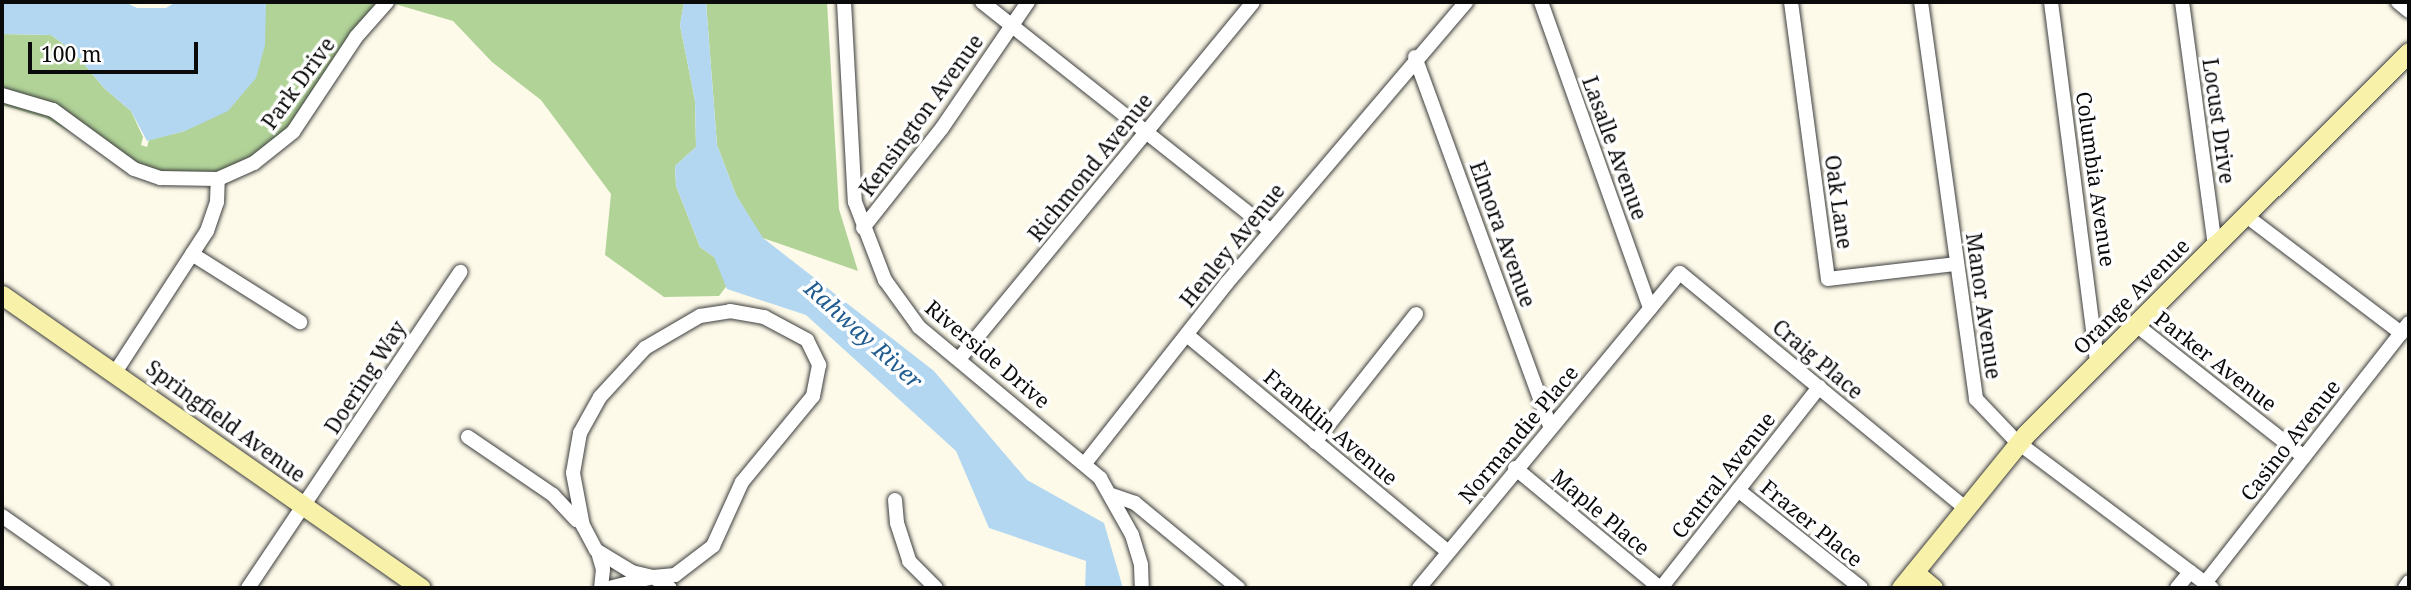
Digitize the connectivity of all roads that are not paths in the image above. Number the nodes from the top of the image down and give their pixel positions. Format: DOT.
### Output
graph roads {
  1 [pos="387,2"];
  2 [pos="844,2"];
  3 [pos="982,2"];
  4 [pos="1028,2"];
  5 [pos="1253,2"];
  6 [pos="1466,2"];
  7 [pos="1541,2"];
  8 [pos="1791,2"];
  9 [pos="1920,2"];
  10 [pos="2051,2"];
  11 [pos="2182,2"];
  12 [pos="2398,2"];
  13 [pos="1452,6"];
  14 [pos="2409,11"];
  15 [pos="1012,26"];
  16 [pos="2409,51"];
  17 [pos="1415,57"];
  18 [pos="2,95"];
  19 [pos="1147,132"];
  20 [pos="218,179"];
  21 [pos="2245,215"];
  22 [pos="863,228"];
  23 [pos="1270,230"];
  24 [pos="2215,245"];
  25 [pos="192,254"];
  26 [pos="1956,264"];
  27 [pos="460,272"];
  28 [pos="2,295"];
  29 [pos="1650,308"];
  30 [pos="1416,314"];
  31 [pos="300,322"];
  32 [pos="2135,324"];
  33 [pos="2405,328"];
  34 [pos="1187,335"];
  35 [pos="959,359"];
  36 [pos="2097,362"];
  37 [pos="116,371"];
  38 [pos="1819,387"];
  39 [pos="1550,426"];
  40 [pos="468,437"];
  41 [pos="1315,442"];
  42 [pos="2018,443"];
  43 [pos="2304,457"];
  44 [pos="1086,462"];
  45 [pos="1515,468"];
  46 [pos="1738,490"];
  47 [pos="1112,495"];
  48 [pos="895,500"];
  49 [pos="306,506"];
  50 [pos="1965,508"];
  51 [pos="2,516"];
  52 [pos="596,550"];
  53 [pos="1448,552"];
  54 [pos="1914,572"];
  55 [pos="2190,572"];
  56 [pos="653,577"];
  57 [pos="2409,582"];
  58 [pos="926,586"];
  59 [pos="2208,586"];
  60 [pos="104,588"];
  61 [pos="248,588"];
  62 [pos="421,588"];
  63 [pos="601,588"];
  64 [pos="609,588"];
  65 [pos="670,588"];
  66 [pos="1142,588"];
  67 [pos="1238,588"];
  68 [pos="1419,588"];
  69 [pos="1660,588"];
  70 [pos="1861,588"];
  71 [pos="1902,588"];
  72 [pos="1934,588"];
  73 [pos="2177,588"];
  74 [pos="2405,588"];
  1 -- 20 [label="street, Park Drive"];
  2 -- 22 [label="street, Riverside Drive"];
  3 -- 15 [label="street"];
  4 -- 15 [label="street, Kensington Avenue"];
  5 -- 19 [label="street, Richmond Avenue"];
  6 -- 13 [label="street, Henley Avenue"];
  7 -- 29 [label="street, Lasalle Avenue"];
  8 -- 26 [label="street, Oak Lane"];
  9 -- 26 [label="street, Manor Avenue"];
  10 -- 36 [label="street, Columbia Avenue"];
  11 -- 24 [label="street, Locust Drive"];
  12 -- 14 [label="street"];
  13 -- 17 [label="street, Henley Avenue"];
  15 -- 19 [label="street"];
  15 -- 22 [label="street, Kensington Avenue"];
  16 -- 21 [label="street, Orange Avenue"];
  17 -- 23 [label="street, Henley Avenue"];
  17 -- 39 [label="street, Elmora Avenue"];
  18 -- 20 [label="street, Park Drive"];
  19 -- 23 [label="street"];
  19 -- 35 [label="street, Richmond Avenue"];
  20 -- 25 [label="street"];
  21 -- 24 [label="street, Orange Avenue"];
  21 -- 33 [label="street"];
  22 -- 35 [label="street, Riverside Drive"];
  23 -- 34 [label="street, Henley Avenue"];
  24 -- 32 [label="street, Orange Avenue"];
  25 -- 31 [label="street"];
  25 -- 37 [label="street"];
  26 -- 42 [label="street, Manor Avenue"];
  27 -- 49 [label="street, Doering Way"];
  28 -- 37 [label="street, Springfield Avenue"];
  29 -- 38 [label="street, Craig Place"];
  29 -- 39 [label="street, Normandie Place"];
  30 -- 41 [label="street"];
  32 -- 36 [label="street, Orange Avenue"];
  32 -- 43 [label="street, Parker Avenue"];
  33 -- 43 [label="street, Casino Avenue"];
  34 -- 41 [label="street, Franklin Avenue"];
  34 -- 44 [label="street, Henley Avenue"];
  35 -- 44 [label="street, Riverside Drive"];
  36 -- 42 [label="street, Orange Avenue"];
  37 -- 49 [label="street, Springfield Avenue"];
  38 -- 46 [label="street, Central Avenue"];
  38 -- 50 [label="street, Craig Place"];
  39 -- 45 [label="street, Normandie Place"];
  40 -- 52 [label="street"];
  41 -- 53 [label="street, Franklin Avenue"];
  42 -- 50 [label="street, Orange Avenue"];
  42 -- 55 [label="street, Manor Avenue"];
  43 -- 59 [label="street, Casino Avenue"];
  44 -- 47 [label="street, Riverside Drive"];
  45 -- 53 [label="street, Normandie Place"];
  45 -- 69 [label="street, Maple Place"];
  46 -- 69 [label="street, Central Avenue"];
  46 -- 70 [label="street, Frazer Place"];
  47 -- 66 [label="street, Riverside Drive"];
  47 -- 67 [label="street"];
  48 -- 58 [label="street"];
  49 -- 61 [label="street, Doering Way"];
  49 -- 62 [label="street, Springfield Avenue"];
  50 -- 54 [label="street, Orange Avenue"];
  51 -- 60 [label="street"];
  52 -- 56 [label="street"];
  52 -- 56 [label="street"];
  52 -- 63 [label="street"];
  53 -- 68 [label="street, Normandie Place"];
  54 -- 71 [label="street, Orange Avenue"];
  54 -- 72 [label="street"];
  55 -- 59 [label="street, Manor Avenue"];
  55 -- 73 [label="street"];
  56 -- 64 [label="street"];
  56 -- 65 [label="street"];
  57 -- 74 [label="street"];
}
